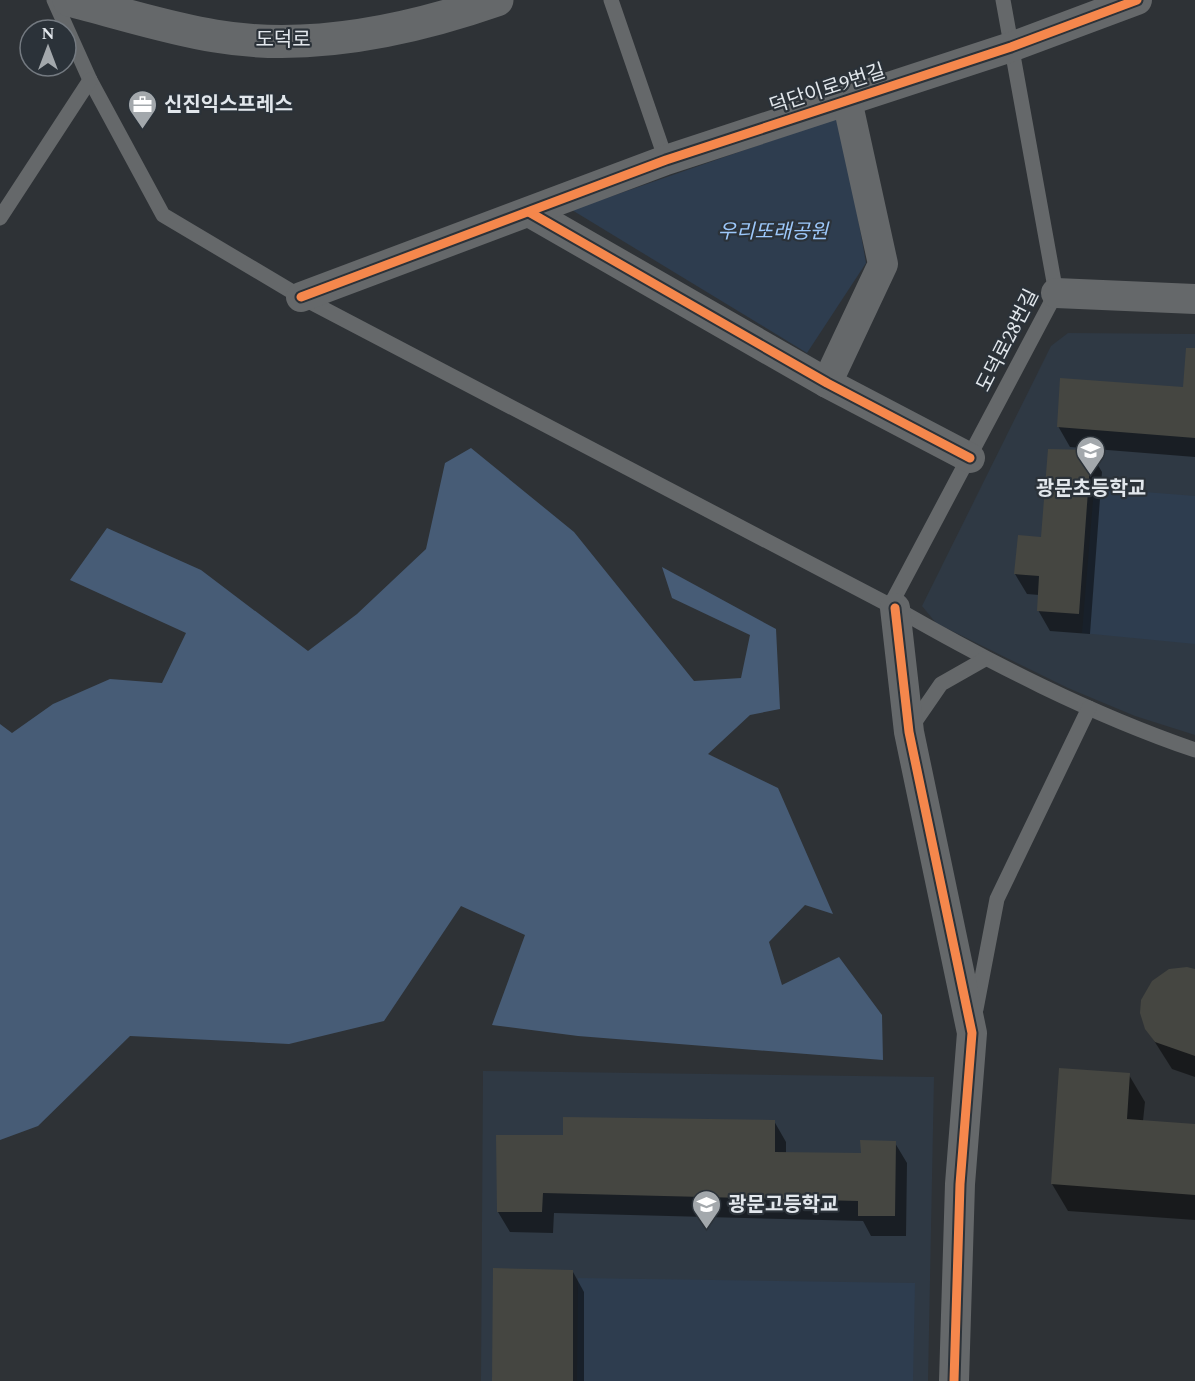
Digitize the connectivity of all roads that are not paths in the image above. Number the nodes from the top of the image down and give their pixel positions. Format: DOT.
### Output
graph roads {
  1 [pos="54,0"];
  2 [pos="69,0"];
  3 [pos="497,0"];
  4 [pos="611,0"];
  5 [pos="1002,0"];
  6 [pos="1137,0"];
  7 [pos="1011,47"];
  8 [pos="90,80"];
  9 [pos="847,100"];
  10 [pos="666,160"];
  11 [pos="529,212"];
  12 [pos="0,218"];
  13 [pos="1056,293"];
  14 [pos="301,297"];
  15 [pos="1195,299"];
  16 [pos="827,383"];
  17 [pos="970,458"];
  18 [pos="892,607"];
  19 [pos="985,659"];
  20 [pos="1089,708"];
  21 [pos="909,732"];
  22 [pos="1195,750"];
  23 [pos="972,1033"];
  24 [pos="954,1381"];
  1 -- 8 [label="lane"];
  2 -- 3 [label="street, 도덕로"];
  4 -- 10 [label="lane"];
  5 -- 7 [label="lane, 도덕로28번길"];
  6 -- 7 [label="street, 덕단이로9번길"];
  7 -- 9 [label="street, 덕단이로9번길"];
  7 -- 13 [label="lane, 도덕로28번길"];
  8 -- 12 [label="lane"];
  8 -- 14 [label="lane"];
  9 -- 10 [label="street, 덕단이로9번길"];
  9 -- 16 [label="street, 덕단이로9번길"];
  10 -- 11 [label="street, 덕단이로9번길"];
  11 -- 14 [label="street, 덕단이로9번길"];
  11 -- 16 [label="street"];
  13 -- 15 [label="street"];
  13 -- 17 [label="lane, 도덕로28번길"];
  14 -- 18 [label="lane"];
  16 -- 17 [label="street"];
  17 -- 18 [label="lane, 도덕로28번길"];
  18 -- 19 [label="lane"];
  18 -- 21 [label="street"];
  19 -- 20 [label="lane"];
  19 -- 21 [label="lane"];
  20 -- 22 [label="lane"];
  20 -- 23 [label="lane"];
  21 -- 23 [label="street"];
  23 -- 24 [label="street"];
}
